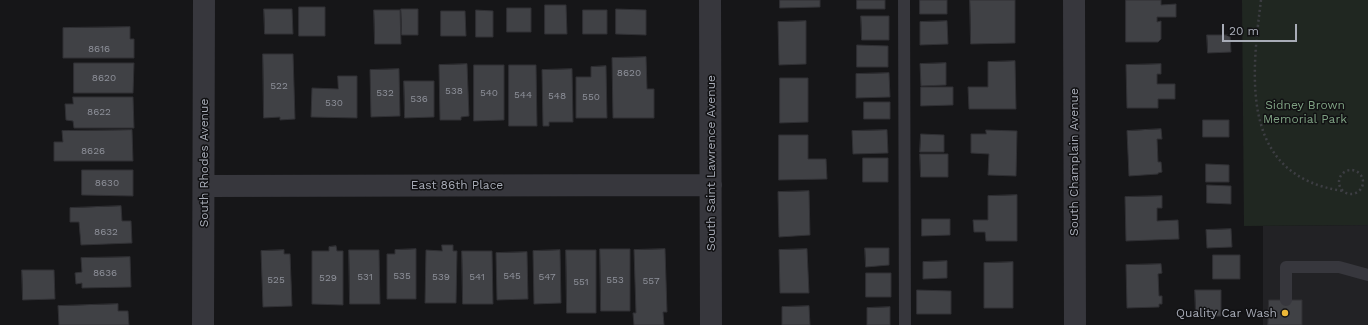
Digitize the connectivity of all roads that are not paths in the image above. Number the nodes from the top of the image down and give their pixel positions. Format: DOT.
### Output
graph roads {
  1 [pos="204,0"];
  2 [pos="710,0"];
  3 [pos="904,0"];
  4 [pos="1074,0"];
  5 [pos="711,185"];
  6 [pos="204,186"];
  7 [pos="1368,275"];
  8 [pos="1286,300"];
  9 [pos="203,325"];
  10 [pos="711,325"];
  11 [pos="905,325"];
  12 [pos="1075,325"];
  1 -- 6 [label="street, South Rhodes Avenue"];
  2 -- 5 [label="street, South Saint Lawrence Avenue"];
  3 -- 11 [label="lane"];
  4 -- 12 [label="street, South Champlain Avenue"];
  5 -- 6 [label="street, East 86th Place"];
  5 -- 10 [label="street, South Saint Lawrence Avenue"];
  6 -- 9 [label="street, South Rhodes Avenue"];
  7 -- 8 [label="lane"];
}
